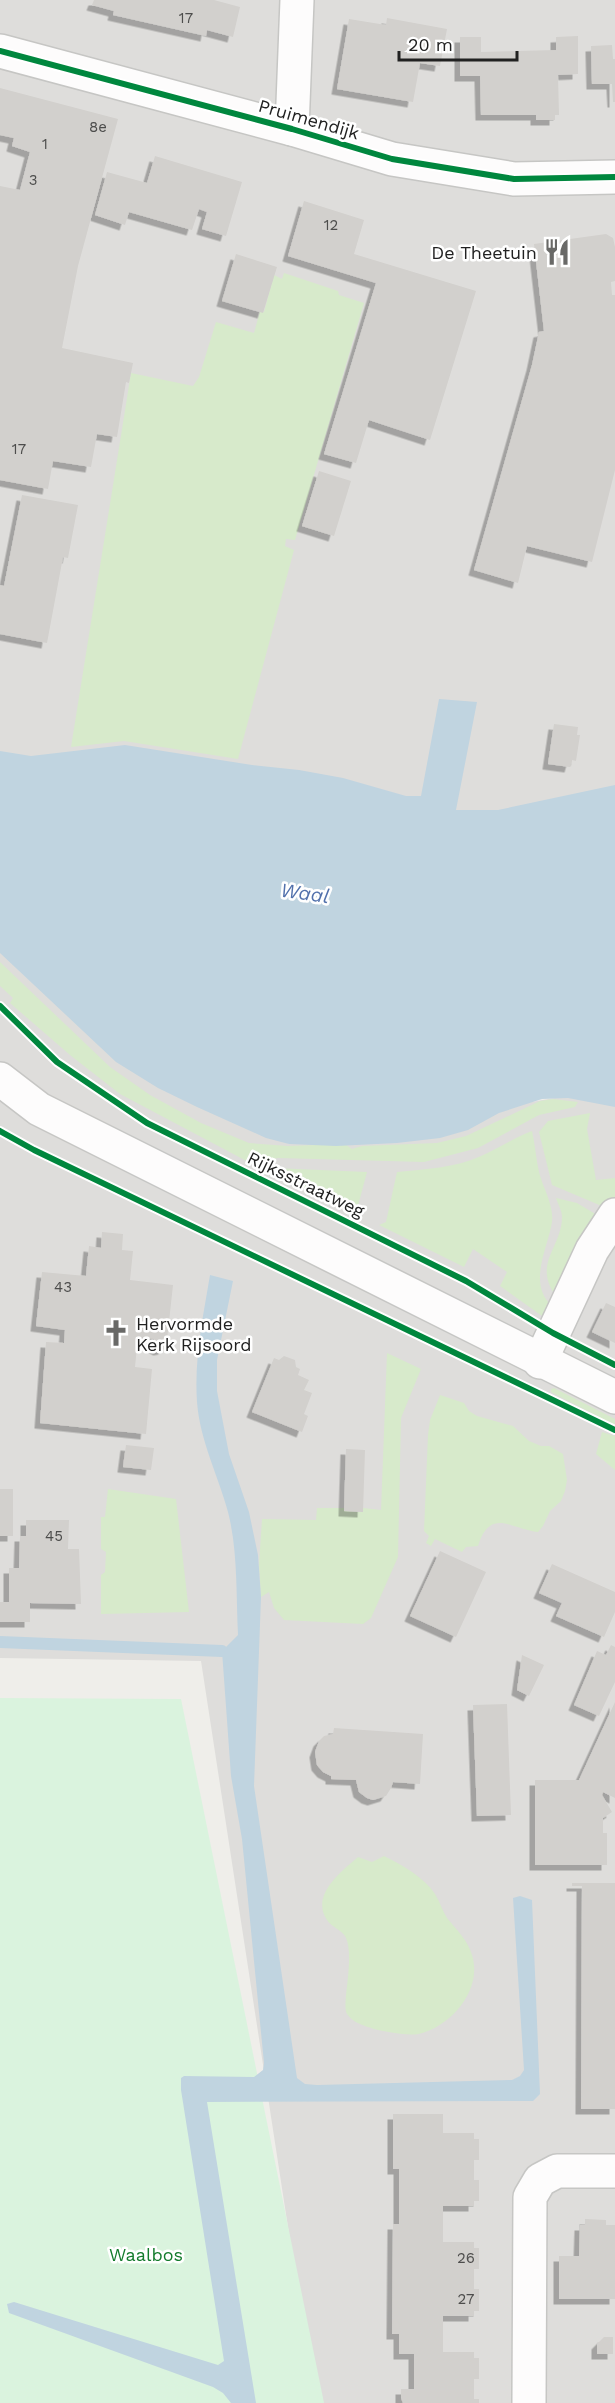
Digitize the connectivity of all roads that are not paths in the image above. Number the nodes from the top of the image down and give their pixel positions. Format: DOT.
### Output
graph roads {
  1 [pos="297,0"];
  2 [pos="0,51"];
  3 [pos="292,129"];
  4 [pos="615,177"];
  5 [pos="6,1096"];
  6 [pos="615,1215"];
  7 [pos="540,1362"];
  8 [pos="615,1397"];
  9 [pos="615,2171"];
  10 [pos="529,2403"];
  1 -- 3 [label="street"];
  2 -- 3 [label="street, Pruimendijk"];
  3 -- 4 [label="street, Pruimendijk"];
  5 -- 7 [label="street"];
  6 -- 7 [label="street"];
  7 -- 8 [label="street"];
  9 -- 10 [label="street"];
}
